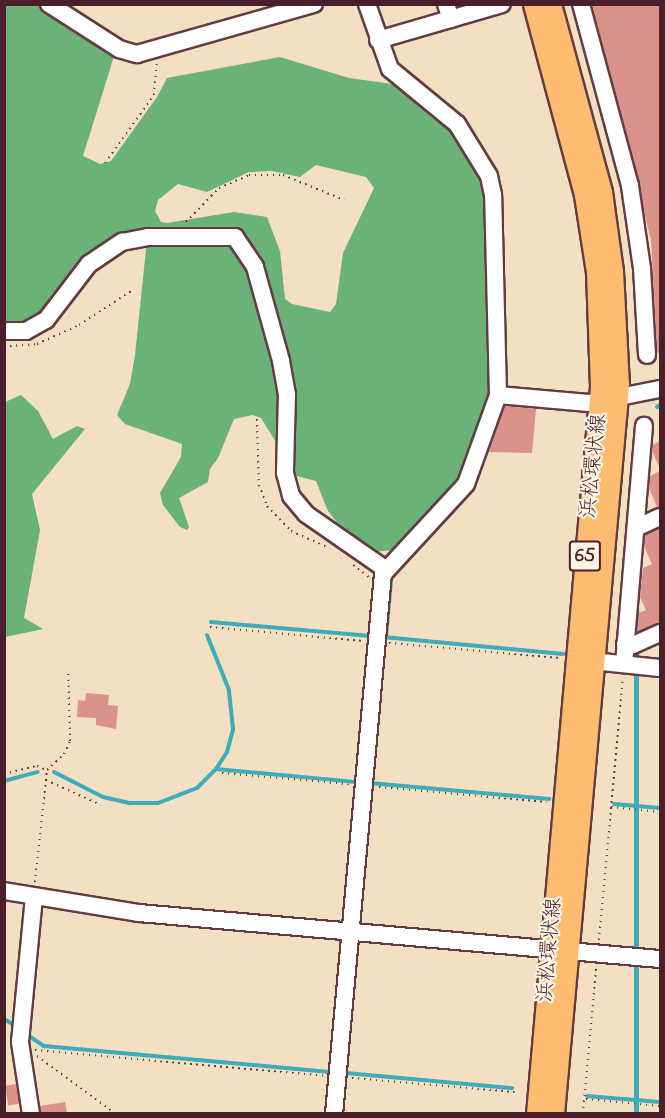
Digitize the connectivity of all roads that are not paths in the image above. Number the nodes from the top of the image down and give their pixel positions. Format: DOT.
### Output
graph roads {
  1 [pos="49,4"];
  2 [pos="314,4"];
  3 [pos="367,4"];
  4 [pos="502,4"];
  5 [pos="534,4"];
  6 [pos="550,4"];
  7 [pos="581,4"];
  8 [pos="448,12"];
  9 [pos="378,40"];
  10 [pos="4,331"];
  11 [pos="647,355"];
  12 [pos="660,389"];
  13 [pos="498,395"];
  14 [pos="609,399"];
  15 [pos="644,426"];
  16 [pos="660,517"];
  17 [pos="636,528"];
  18 [pos="385,569"];
  19 [pos="660,633"];
  20 [pos="626,644"];
  21 [pos="604,662"];
  22 [pos="660,668"];
  23 [pos="4,891"];
  24 [pos="34,897"];
  25 [pos="350,932"];
  26 [pos="579,952"];
  27 [pos="660,959"];
  28 [pos="4,1032"];
  29 [pos="20,1042"];
  30 [pos="31,1113"];
  31 [pos="334,1113"];
  32 [pos="537,1113"];
  33 [pos="553,1113"];
  1 -- 2 [label="street"];
  3 -- 9 [label="street"];
  4 -- 8 [label="street"];
  5 -- 14 [label="main road, 浜松環状線 / 65"];
  6 -- 14 [label="main road, 浜松環状線 / 65"];
  7 -- 11 [label="street"];
  8 -- 9 [label="street"];
  9 -- 13 [label="street"];
  10 -- 18 [label="street"];
  12 -- 14 [label="street"];
  13 -- 14 [label="street"];
  13 -- 18 [label="street"];
  14 -- 21 [label="main road, 浜松環状線 / 65"];
  15 -- 17 [label="street"];
  16 -- 17 [label="street"];
  17 -- 20 [label="street"];
  18 -- 25 [label="street"];
  19 -- 20 [label="street"];
  20 -- 21 [label="street"];
  21 -- 22 [label="street"];
  21 -- 26 [label="main road, 浜松環状線 / 65"];
  23 -- 24 [label="street"];
  24 -- 25 [label="street"];
  24 -- 29 [label="street"];
  25 -- 26 [label="street"];
  25 -- 31 [label="street"];
  26 -- 27 [label="street"];
  26 -- 32 [label="main road, 浜松環状線 / 65"];
  26 -- 33 [label="main road, 浜松環状線 / 65"];
  28 -- 29 [label="street"];
  29 -- 30 [label="street"];
}
